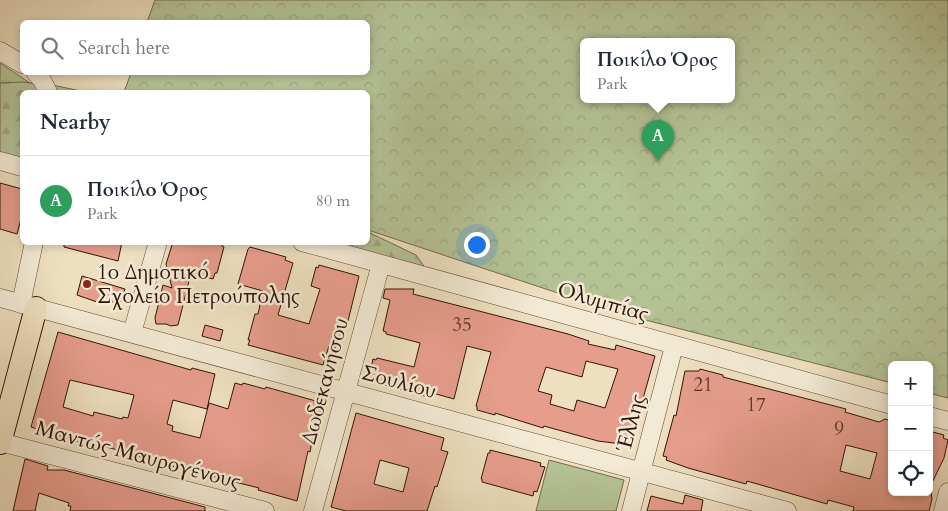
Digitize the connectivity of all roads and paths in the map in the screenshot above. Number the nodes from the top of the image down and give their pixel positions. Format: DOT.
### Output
graph roads {
  1 [pos="0,51"];
  2 [pos="20,63"];
  3 [pos="38,75"];
  4 [pos="47,90"];
  5 [pos="0,161"];
  6 [pos="20,166"];
  7 [pos="34,245"];
  8 [pos="157,245"];
  9 [pos="313,245"];
  10 [pos="381,264"];
  11 [pos="0,298"];
  12 [pos="28,306"];
  13 [pos="132,333"];
  14 [pos="674,346"];
  15 [pos="346,391"];
  16 [pos="888,404"];
  17 [pos="933,417"];
  18 [pos="948,421"];
  19 [pos="0,443"];
  20 [pos="641,472"];
  21 [pos="948,492"];
  22 [pos="265,511"];
  23 [pos="313,511"];
  24 [pos="631,511"];
  25 [pos="787,511"];
  26 [pos="943,511"];
  1 -- 2 [label="street"];
  3 -- 4 [label="street"];
  5 -- 6 [label="street"];
  7 -- 12 [label="street"];
  8 -- 13 [label="street"];
  9 -- 10 [label="street, Ολυμπίας"];
  10 -- 14 [label="street, Ολυμπίας"];
  10 -- 15 [label="street, Δωδεκανήσου"];
  11 -- 12 [label="street, Σουλίου"];
  12 -- 13 [label="street, Σουλίου"];
  12 -- 19 [label="main road"];
  13 -- 15 [label="street, Σουλίου"];
  14 -- 16 [label="street, Ολυμπίας"];
  14 -- 20 [label="street, Έλλης"];
  15 -- 20 [label="street, Σουλίου"];
  15 -- 23 [label="street, Δωδεκανήσου"];
  17 -- 18 [label="street"];
  19 -- 22 [label="street, Μαντώς Μαυρογένους"];
  20 -- 24 [label="street, Έλλης"];
  20 -- 25 [label="street, Σουλίου"];
  21 -- 26 [label="street"];
}
